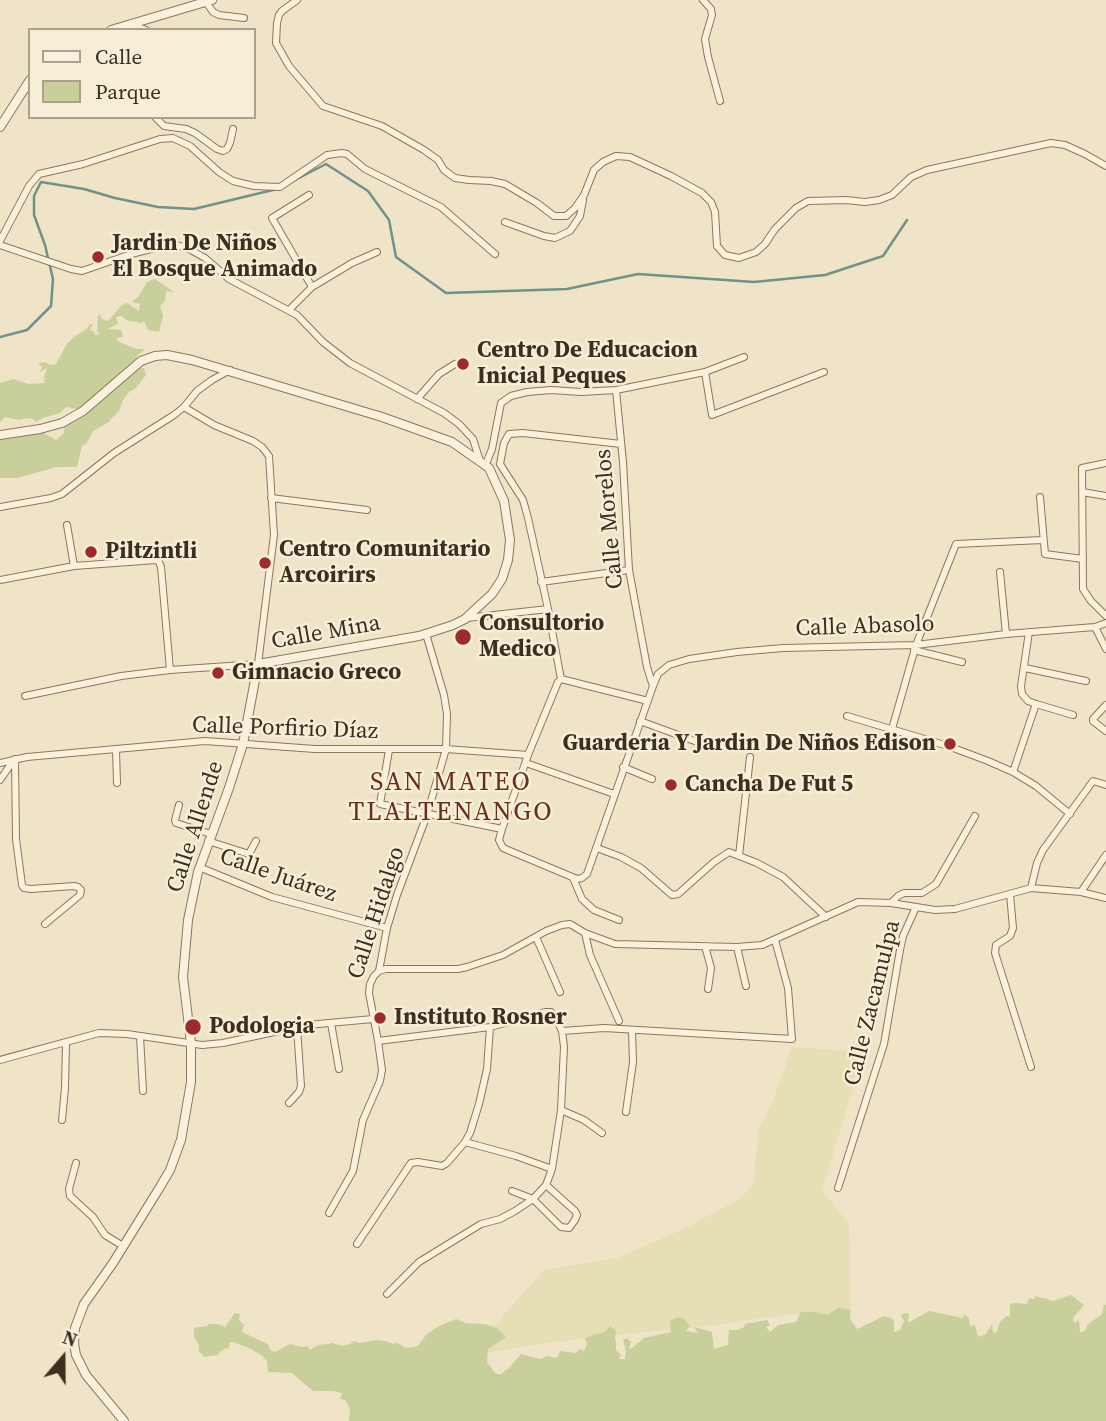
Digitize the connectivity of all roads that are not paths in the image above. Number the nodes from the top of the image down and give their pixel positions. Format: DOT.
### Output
graph roads {
  1 [pos="297,0"];
  2 [pos="703,0"];
  3 [pos="209,1"];
  4 [pos="244,18"];
  5 [pos="131,24"];
  6 [pos="118,28"];
  7 [pos="141,28"];
  8 [pos="28,83"];
  9 [pos="720,102"];
  10 [pos="157,119"];
  11 [pos="0,127"];
  12 [pos="233,129"];
  13 [pos="1106,166"];
  14 [pos="309,195"];
  15 [pos="584,195"];
  16 [pos="505,222"];
  17 [pos="0,243"];
  18 [pos="377,252"];
  19 [pos="495,254"];
  20 [pos="312,287"];
  21 [pos="289,310"];
  22 [pos="744,357"];
  23 [pos="455,364"];
  24 [pos="230,370"];
  25 [pos="705,372"];
  26 [pos="824,372"];
  27 [pos="616,390"];
  28 [pos="417,399"];
  29 [pos="184,407"];
  30 [pos="0,435"];
  31 [pos="621,444"];
  32 [pos="1106,463"];
  33 [pos="500,464"];
  34 [pos="485,465"];
  35 [pos="1082,492"];
  36 [pos="1106,496"];
  37 [pos="1040,497"];
  38 [pos="271,498"];
  39 [pos="0,507"];
  40 [pos="367,510"];
  41 [pos="67,525"];
  42 [pos="1042,540"];
  43 [pos="1083,559"];
  44 [pos="74,566"];
  45 [pos="629,570"];
  46 [pos="1000,572"];
  47 [pos="0,580"];
  48 [pos="541,583"];
  49 [pos="548,609"];
  50 [pos="1106,616"];
  51 [pos="465,618"];
  52 [pos="1106,623"];
  53 [pos="1095,627"];
  54 [pos="1029,632"];
  55 [pos="426,634"];
  56 [pos="1006,634"];
  57 [pos="915,648"];
  58 [pos="1106,649"];
  59 [pos="962,662"];
  60 [pos="258,664"];
  61 [pos="1025,668"];
  62 [pos="170,670"];
  63 [pos="561,679"];
  64 [pos="1086,681"];
  65 [pos="653,686"];
  66 [pos="25,696"];
  67 [pos="648,701"];
  68 [pos="1036,704"];
  69 [pos="1106,705"];
  70 [pos="1073,715"];
  71 [pos="847,716"];
  72 [pos="640,721"];
  73 [pos="892,729"];
  74 [pos="1106,731"];
  75 [pos="700,743"];
  76 [pos="243,744"];
  77 [pos="446,749"];
  78 [pos="116,750"];
  79 [pos="389,750"];
  80 [pos="750,757"];
  81 [pos="15,759"];
  82 [pos="527,759"];
  83 [pos="0,763"];
  84 [pos="623,767"];
  85 [pos="1013,772"];
  86 [pos="652,779"];
  87 [pos="0,780"];
  88 [pos="117,783"];
  89 [pos="1106,785"];
  90 [pos="614,794"];
  91 [pos="179,806"];
  92 [pos="1070,814"];
  93 [pos="427,815"];
  94 [pos="975,816"];
  95 [pos="502,829"];
  96 [pos="209,837"];
  97 [pos="256,841"];
  98 [pos="597,848"];
  99 [pos="1106,855"];
  100 [pos="739,856"];
  101 [pos="199,867"];
  102 [pos="575,878"];
  103 [pos="1031,888"];
  104 [pos="1081,892"];
  105 [pos="1010,894"];
  106 [pos="1106,898"];
  107 [pos="891,903"];
  108 [pos="916,907"];
  109 [pos="826,917"];
  110 [pos="619,920"];
  111 [pos="45,924"];
  112 [pos="387,928"];
  113 [pos="585,933"];
  114 [pos="536,937"];
  115 [pos="775,940"];
  116 [pos="705,946"];
  117 [pos="737,947"];
  118 [pos="379,971"];
  119 [pos="746,986"];
  120 [pos="708,989"];
  121 [pos="560,992"];
  122 [pos="373,1019"];
  123 [pos="619,1021"];
  124 [pos="331,1023"];
  125 [pos="297,1027"];
  126 [pos="490,1027"];
  127 [pos="562,1031"];
  128 [pos="632,1031"];
  129 [pos="140,1036"];
  130 [pos="378,1041"];
  131 [pos="66,1042"];
  132 [pos="191,1043"];
  133 [pos="0,1060"];
  134 [pos="1031,1067"];
  135 [pos="339,1069"];
  136 [pos="143,1091"];
  137 [pos="289,1103"];
  138 [pos="561,1110"];
  139 [pos="626,1112"];
  140 [pos="62,1120"];
  141 [pos="603,1133"];
  142 [pos="465,1142"];
  143 [pos="76,1163"];
  144 [pos="552,1169"];
  145 [pos="546,1185"];
  146 [pos="838,1188"];
  147 [pos="512,1191"];
  148 [pos="533,1199"];
  149 [pos="329,1213"];
  150 [pos="357,1244"];
  151 [pos="123,1246"];
  152 [pos="387,1294"];
  153 [pos="124,1421"];
  1 -- 15 [label="street"];
  2 -- 9 [label="street"];
  3 -- 4 [label="street"];
  3 -- 5 [label="street"];
  5 -- 6 [label="street"];
  5 -- 7 [label="street"];
  8 -- 11 [label="street"];
  10 -- 12 [label="street"];
  13 -- 15 [label="street"];
  14 -- 20 [label="street"];
  15 -- 16 [label="street"];
  17 -- 19 [label="street"];
  17 -- 21 [label="street"];
  18 -- 20 [label="street"];
  20 -- 21 [label="street"];
  21 -- 28 [label="street"];
  22 -- 25 [label="street"];
  23 -- 28 [label="street"];
  24 -- 29 [label="street"];
  24 -- 30 [label="street"];
  24 -- 34 [label="street"];
  25 -- 26 [label="street"];
  25 -- 27 [label="street"];
  27 -- 31 [label="street, Calle Morelos"];
  27 -- 34 [label="street"];
  28 -- 34 [label="street"];
  29 -- 38 [label="street, Calle Allende"];
  29 -- 39 [label="street"];
  31 -- 33 [label="street"];
  31 -- 45 [label="street, Calle Morelos"];
  32 -- 35 [label="street"];
  33 -- 34 [label="street"];
  33 -- 48 [label="street"];
  34 -- 51 [label="street"];
  35 -- 36 [label="street"];
  35 -- 43 [label="street"];
  37 -- 42 [label="street"];
  38 -- 40 [label="street"];
  38 -- 60 [label="street, Calle Allende"];
  41 -- 44 [label="street"];
  42 -- 43 [label="street"];
  42 -- 57 [label="street"];
  43 -- 50 [label="street"];
  44 -- 47 [label="street"];
  44 -- 62 [label="street"];
  45 -- 48 [label="street"];
  45 -- 65 [label="street, Calle Morelos"];
  46 -- 56 [label="street"];
  48 -- 49 [label="street"];
  49 -- 51 [label="street, Calle Mina"];
  49 -- 63 [label="street"];
  51 -- 55 [label="street, Calle Mina"];
  52 -- 53 [label="street, Calle Abasolo"];
  53 -- 54 [label="street, Calle Abasolo"];
  53 -- 58 [label="street"];
  54 -- 56 [label="street, Calle Abasolo"];
  54 -- 61 [label="street"];
  55 -- 60 [label="street, Calle Mina"];
  55 -- 77 [label="street, Calle Hidalgo"];
  56 -- 57 [label="street, Calle Abasolo"];
  57 -- 59 [label="street"];
  57 -- 65 [label="street, Calle Abasolo"];
  57 -- 73 [label="street"];
  60 -- 62 [label="street, Calle Mina"];
  60 -- 76 [label="street, Calle Allende"];
  61 -- 64 [label="street"];
  61 -- 68 [label="street"];
  62 -- 66 [label="street, Calle Mina"];
  63 -- 67 [label="street"];
  63 -- 82 [label="street"];
  65 -- 67 [label="street, Calle Abasolo"];
  67 -- 72 [label="street, Calle Abasolo"];
  68 -- 70 [label="street"];
  68 -- 85 [label="street"];
  69 -- 74 [label="street"];
  71 -- 73 [label="street"];
  72 -- 75 [label="street"];
  72 -- 84 [label="street, Calle Abasolo"];
  73 -- 85 [label="street"];
  76 -- 78 [label="street, Calle Porfirio Díaz"];
  76 -- 79 [label="street, Calle Porfirio Díaz"];
  76 -- 96 [label="street, Calle Allende"];
  77 -- 79 [label="street, Calle Porfirio Díaz"];
  77 -- 82 [label="street, Calle Porfirio Díaz"];
  77 -- 93 [label="street, Calle Hidalgo"];
  78 -- 81 [label="street, Calle Porfirio Díaz"];
  78 -- 88 [label="street"];
  79 -- 93 [label="street"];
  80 -- 100 [label="street"];
  81 -- 83 [label="street, Calle Porfirio Díaz"];
  81 -- 87 [label="street"];
  81 -- 111 [label="street"];
  82 -- 90 [label="street, Calle Porfirio Díaz"];
  82 -- 95 [label="street"];
  84 -- 86 [label="street"];
  84 -- 90 [label="street, Calle Abasolo"];
  85 -- 92 [label="street"];
  89 -- 92 [label="street"];
  90 -- 98 [label="street, Calle Abasolo"];
  91 -- 96 [label="street"];
  92 -- 103 [label="street"];
  93 -- 95 [label="street"];
  93 -- 112 [label="street, Calle Hidalgo"];
  94 -- 107 [label="street"];
  95 -- 102 [label="street"];
  96 -- 97 [label="street"];
  96 -- 101 [label="street, Calle Allende"];
  98 -- 100 [label="street"];
  98 -- 102 [label="street, Calle Abasolo"];
  99 -- 104 [label="street"];
  100 -- 109 [label="street"];
  101 -- 112 [label="street, Calle Juárez"];
  101 -- 132 [label="street, Calle Allende"];
  102 -- 110 [label="street"];
  103 -- 104 [label="street"];
  103 -- 105 [label="street"];
  104 -- 106 [label="street"];
  105 -- 108 [label="street"];
  105 -- 134 [label="street"];
  107 -- 108 [label="street"];
  107 -- 109 [label="street"];
  108 -- 146 [label="street, Calle Zacamulpa"];
  109 -- 115 [label="street"];
  112 -- 118 [label="street, Calle Hidalgo"];
  113 -- 114 [label="street"];
  113 -- 116 [label="street"];
  113 -- 123 [label="street"];
  114 -- 118 [label="street"];
  114 -- 121 [label="street"];
  115 -- 117 [label="street"];
  115 -- 128 [label="street"];
  116 -- 117 [label="street"];
  116 -- 120 [label="street"];
  117 -- 119 [label="street"];
  118 -- 122 [label="street, Calle Hidalgo"];
  122 -- 124 [label="street"];
  122 -- 130 [label="street, Calle Hidalgo"];
  124 -- 125 [label="street"];
  124 -- 135 [label="street"];
  125 -- 132 [label="street"];
  125 -- 137 [label="street"];
  126 -- 127 [label="street"];
  126 -- 130 [label="street"];
  126 -- 142 [label="street"];
  127 -- 128 [label="street"];
  127 -- 138 [label="street"];
  128 -- 139 [label="street"];
  129 -- 131 [label="street"];
  129 -- 132 [label="street"];
  129 -- 136 [label="street"];
  130 -- 149 [label="street, Calle Hidalgo"];
  131 -- 133 [label="street"];
  131 -- 140 [label="street"];
  132 -- 151 [label="street, Calle Allende"];
  138 -- 141 [label="street"];
  138 -- 144 [label="street"];
  142 -- 144 [label="street"];
  142 -- 150 [label="street"];
  143 -- 151 [label="street"];
  144 -- 145 [label="street"];
  145 -- 148 [label="street"];
  145 -- 148 [label="street"];
  147 -- 148 [label="street"];
  148 -- 152 [label="street"];
  151 -- 153 [label="street, Calle Allende"];
}
